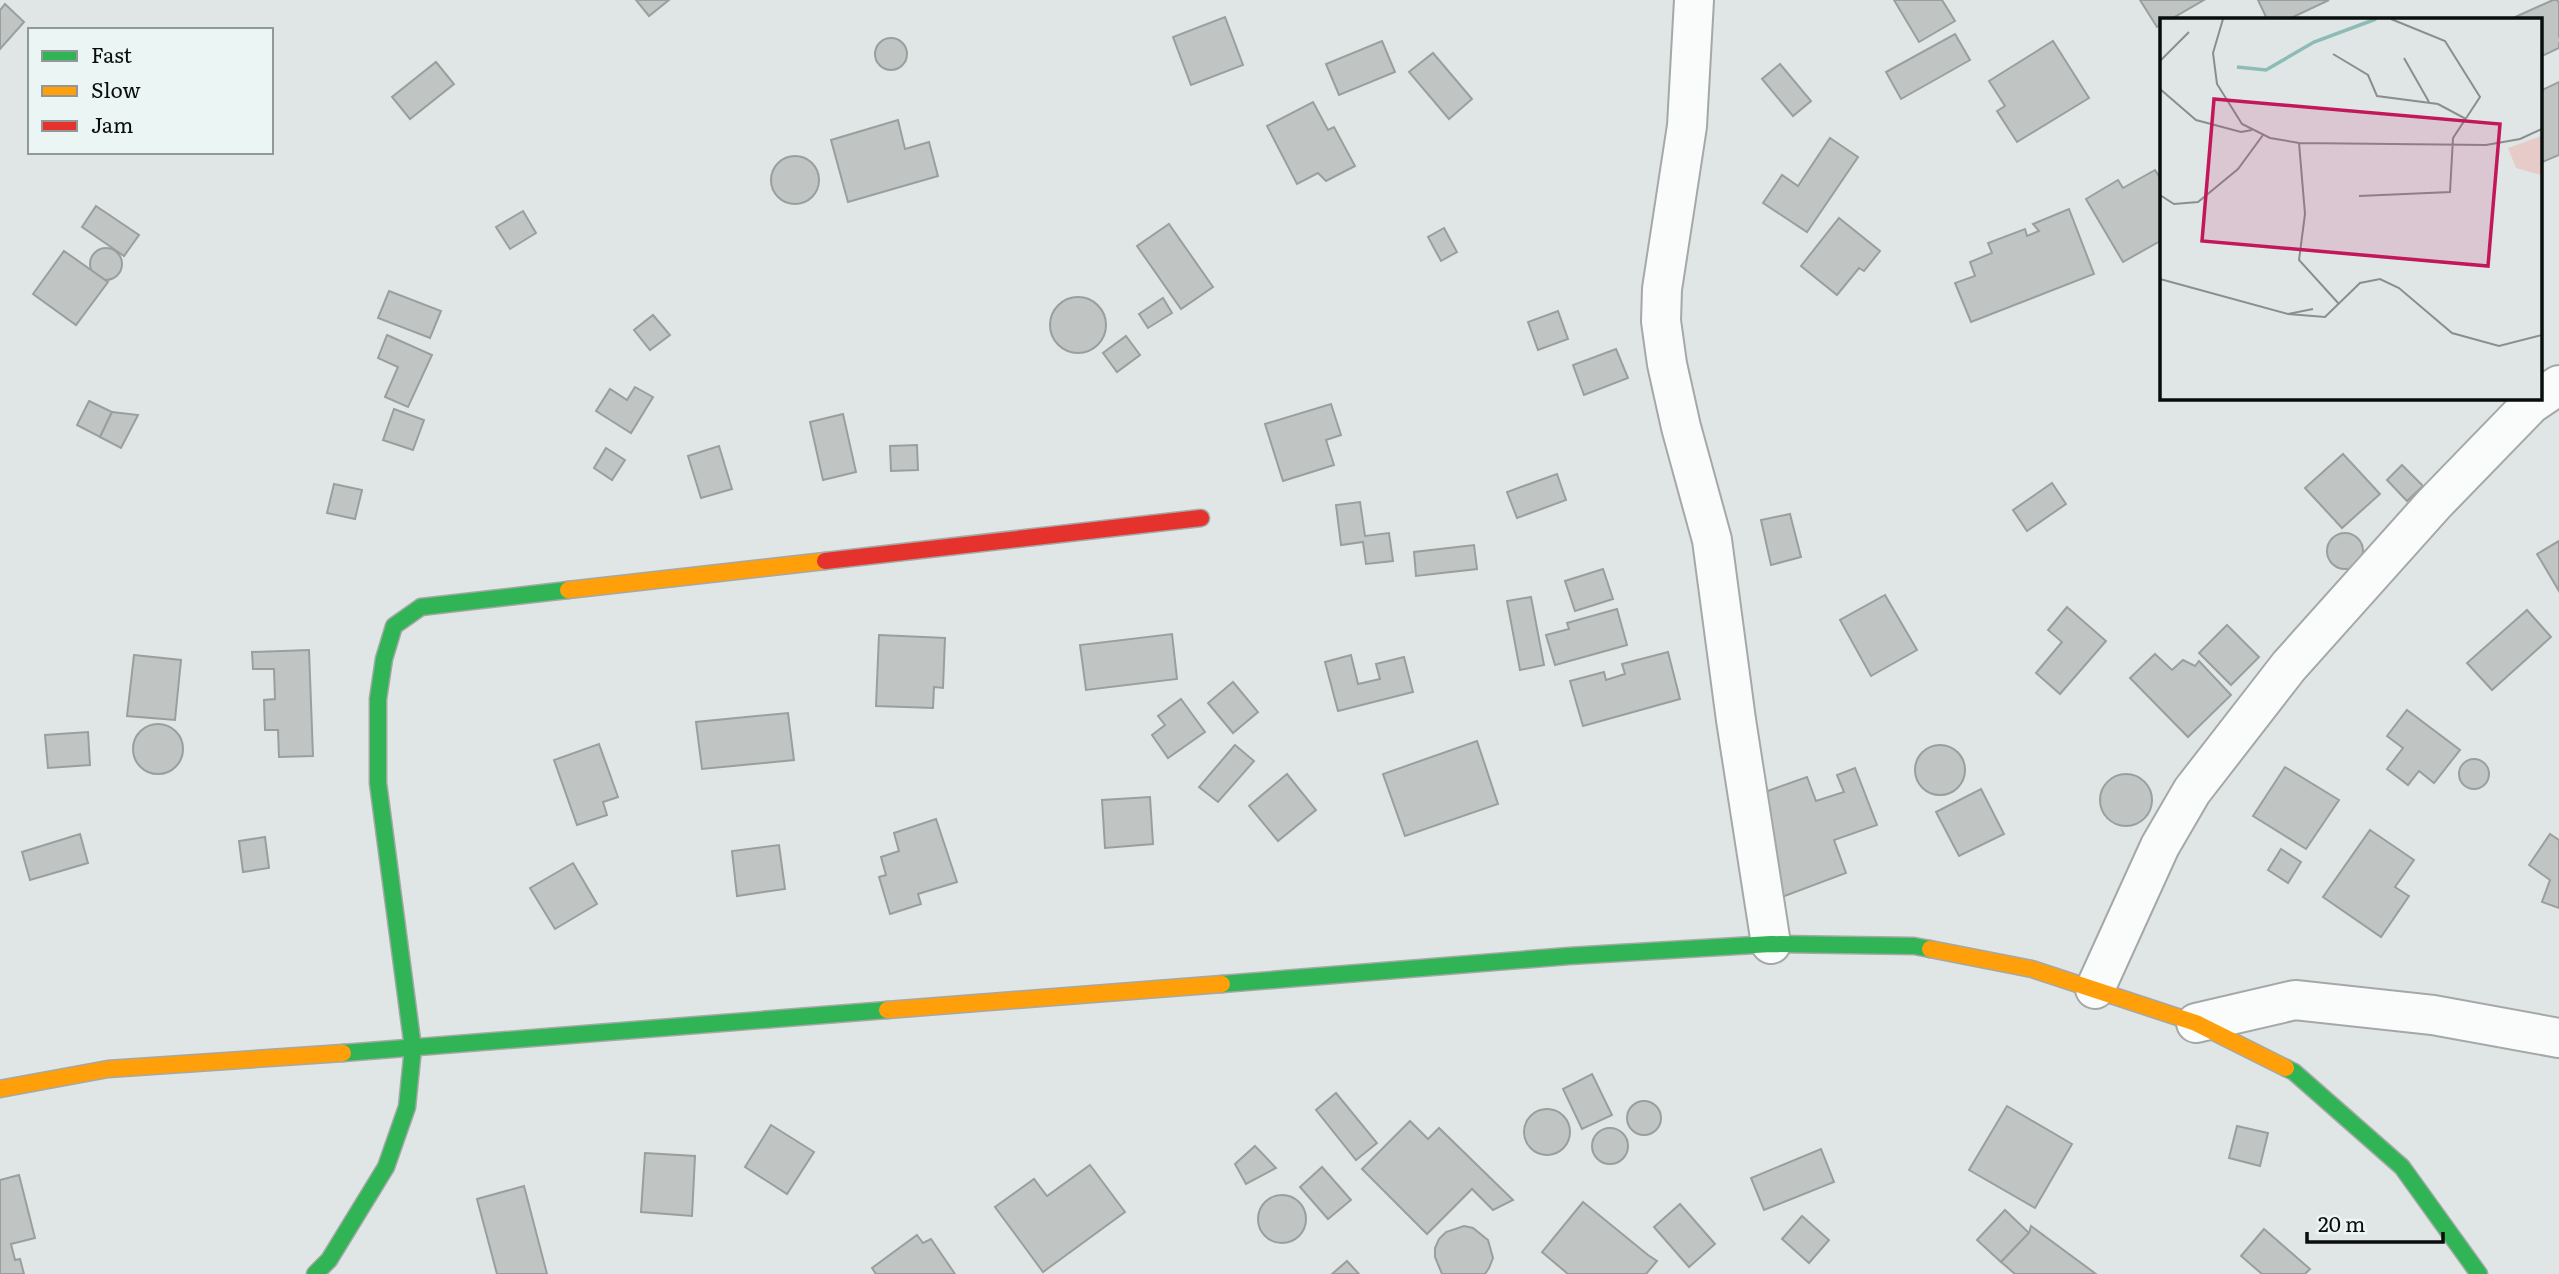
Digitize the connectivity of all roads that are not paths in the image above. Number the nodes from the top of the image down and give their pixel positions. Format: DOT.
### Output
graph roads {
  1 [pos="1694,0"];
  2 [pos="2559,385"];
  3 [pos="2542,397"];
  4 [pos="2538,399"];
  5 [pos="1201,518"];
  6 [pos="1771,944"];
  7 [pos="2095,989"];
  8 [pos="2196,1023"];
  9 [pos="2559,1038"];
  10 [pos="413,1048"];
  11 [pos="0,1089"];
  12 [pos="315,1274"];
  13 [pos="2479,1274"];
  1 -- 6 [label="street"];
  2 -- 3 [label="street"];
  4 -- 7 [label="street"];
  5 -- 10 [label="street"];
  6 -- 7 [label="street"];
  6 -- 10 [label="street"];
  7 -- 8 [label="street"];
  8 -- 9 [label="street"];
  8 -- 13 [label="street"];
  10 -- 11 [label="street"];
  10 -- 12 [label="street"];
}
